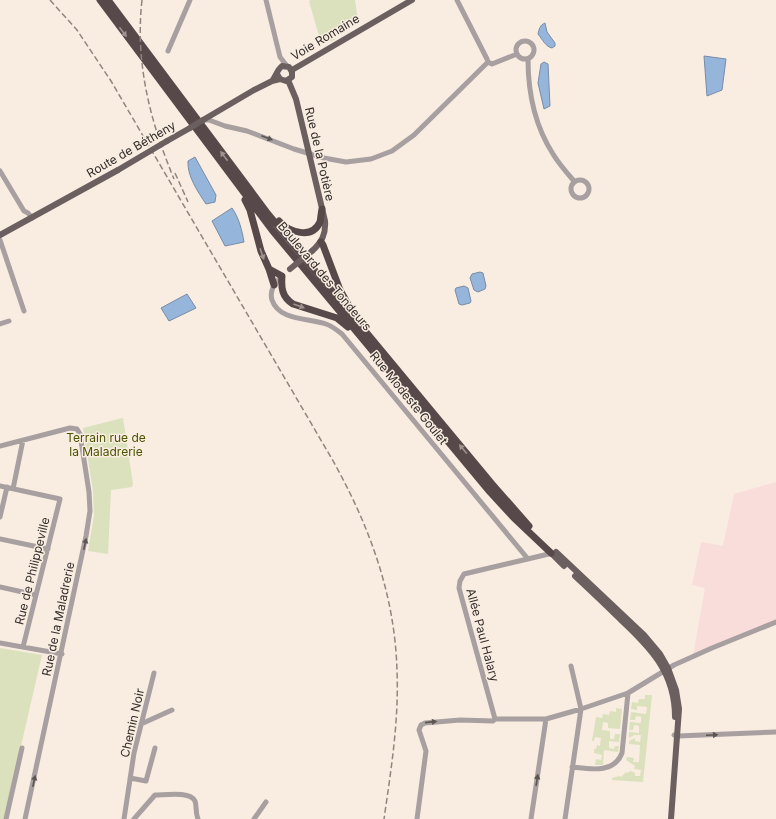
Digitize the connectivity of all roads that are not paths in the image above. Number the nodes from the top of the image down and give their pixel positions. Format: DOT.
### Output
graph roads {
  1 [pos="100,0"];
  2 [pos="108,0"];
  3 [pos="190,0"];
  4 [pos="266,0"];
  5 [pos="412,0"];
  6 [pos="457,0"];
  7 [pos="168,51"];
  8 [pos="517,54"];
  9 [pos="280,57"];
  10 [pos="528,59"];
  11 [pos="488,62"];
  12 [pos="290,68"];
  13 [pos="279,74"];
  14 [pos="288,80"];
  15 [pos="203,120"];
  16 [pos="308,153"];
  17 [pos="217,157"];
  18 [pos="0,171"];
  19 [pos="238,174"];
  20 [pos="574,181"];
  21 [pos="322,209"];
  22 [pos="32,218"];
  23 [pos="0,235"];
  24 [pos="0,240"];
  25 [pos="321,242"];
  26 [pos="270,269"];
  27 [pos="282,276"];
  28 [pos="274,285"];
  29 [pos="24,311"];
  30 [pos="9,321"];
  31 [pos="0,324"];
  32 [pos="384,353"];
  33 [pos="426,415"];
  34 [pos="23,440"];
  35 [pos="0,446"];
  36 [pos="0,486"];
  37 [pos="10,488"];
  38 [pos="0,517"];
  39 [pos="0,539"];
  40 [pos="48,549"];
  41 [pos="553,552"];
  42 [pos="528,559"];
  43 [pos="0,587"];
  44 [pos="36,595"];
  45 [pos="776,622"];
  46 [pos="0,643"];
  47 [pos="23,647"];
  48 [pos="62,654"];
  49 [pos="571,666"];
  50 [pos="666,669"];
  51 [pos="154,673"];
  52 [pos="628,693"];
  53 [pos="172,710"];
  54 [pos="580,710"];
  55 [pos="495,719"];
  56 [pos="546,719"];
  57 [pos="141,724"];
  58 [pos="776,732"];
  59 [pos="676,736"];
  60 [pos="22,748"];
  61 [pos="155,748"];
  62 [pos="572,767"];
  63 [pos="130,778"];
  64 [pos="266,802"];
  65 [pos="6,819"];
  66 [pos="25,819"];
  67 [pos="124,819"];
  68 [pos="134,819"];
  69 [pos="198,819"];
  70 [pos="254,819"];
  71 [pos="417,819"];
  72 [pos="531,819"];
  73 [pos="565,819"];
  74 [pos="667,819"];
  75 [pos="671,819"];
  1 -- 17 [label="highway, Boulevard des Tondeurs, one-way"];
  19 -- 2 [label="highway, Boulevard des Tondeurs, one-way"];
  3 -- 7 [label="street"];
  4 -- 9 [label="street"];
  5 -- 12 [label="main road, Voie Romaine"];
  6 -- 11 [label="street"];
  8 -- 10 [label="street"];
  8 -- 10 [label="street"];
  8 -- 11 [label="street"];
  9 -- 12 [label="street"];
  9 -- 13 [label="street"];
  10 -- 20 [label="street"];
  11 -- 16 [label="street"];
  12 -- 13 [label="main road"];
  12 -- 14 [label="main road"];
  13 -- 14 [label="main road"];
  13 -- 15 [label="main road, Route de Bétheny"];
  14 -- 16 [label="main road, Rue de la Potière"];
  15 -- 16 [label="street, one-way"];
  15 -- 22 [label="main road, Route de Bétheny, bridge"];
  16 -- 21 [label="main road, Rue de la Potière"];
  17 -- 26 [label="highway, one-way"];
  17 -- 33 [label="highway, Boulevard des Tondeurs"];
  18 -- 22 [label="street"];
  19 -- 21 [label="highway"];
  19 -- 32 [label="highway, Boulevard des Tondeurs"];
  21 -- 25 [label="main road, Rue de la Potière"];
  22 -- 23 [label="main road, Route de Bétheny"];
  24 -- 29 [label="street"];
  25 -- 27 [label="main road, bridge"];
  25 -- 32 [label="highway"];
  26 -- 27 [label="highway"];
  26 -- 28 [label="highway"];
  27 -- 28 [label="street"];
  27 -- 33 [label="highway, one-way"];
  28 -- 42 [label="street, Rue Modeste Goulet"];
  30 -- 31 [label="street"];
  41 -- 32 [label="highway, Boulevard des Tondeurs, one-way"];
  33 -- 41 [label="highway, Boulevard des Tondeurs"];
  34 -- 35 [label="street"];
  34 -- 37 [label="street"];
  48 -- 34 [label="street, Rue de la Maladrerie, one-way"];
  36 -- 37 [label="street"];
  37 -- 38 [label="street"];
  37 -- 40 [label="street, Rue de Philippeville"];
  39 -- 40 [label="street"];
  40 -- 44 [label="street, Rue de Philippeville"];
  41 -- 42 [label="street, Allée Paul Halary"];
  41 -- 50 [label="main road"];
  42 -- 55 [label="street, Allée Paul Halary"];
  43 -- 44 [label="street"];
  44 -- 47 [label="street, Rue de Philippeville"];
  45 -- 50 [label="street"];
  46 -- 47 [label="street"];
  47 -- 48 [label="street"];
  66 -- 48 [label="street, Rue de la Maladrerie, one-way"];
  49 -- 54 [label="street"];
  50 -- 52 [label="street"];
  50 -- 59 [label="main road"];
  51 -- 57 [label="street, Chemin Noir"];
  52 -- 54 [label="street"];
  52 -- 62 [label="street"];
  53 -- 57 [label="street"];
  54 -- 56 [label="street"];
  54 -- 62 [label="street"];
  55 -- 56 [label="street"];
  71 -- 55 [label="street, one-way"];
  72 -- 56 [label="street, one-way"];
  57 -- 63 [label="street, Chemin Noir"];
  59 -- 58 [label="street, one-way"];
  59 -- 74 [label="main road"];
  59 -- 75 [label="main road"];
  60 -- 65 [label="street"];
  61 -- 63 [label="street"];
  62 -- 73 [label="street"];
  63 -- 67 [label="street, Chemin Noir"];
  64 -- 70 [label="street"];
  68 -- 69 [label="street"];
}
